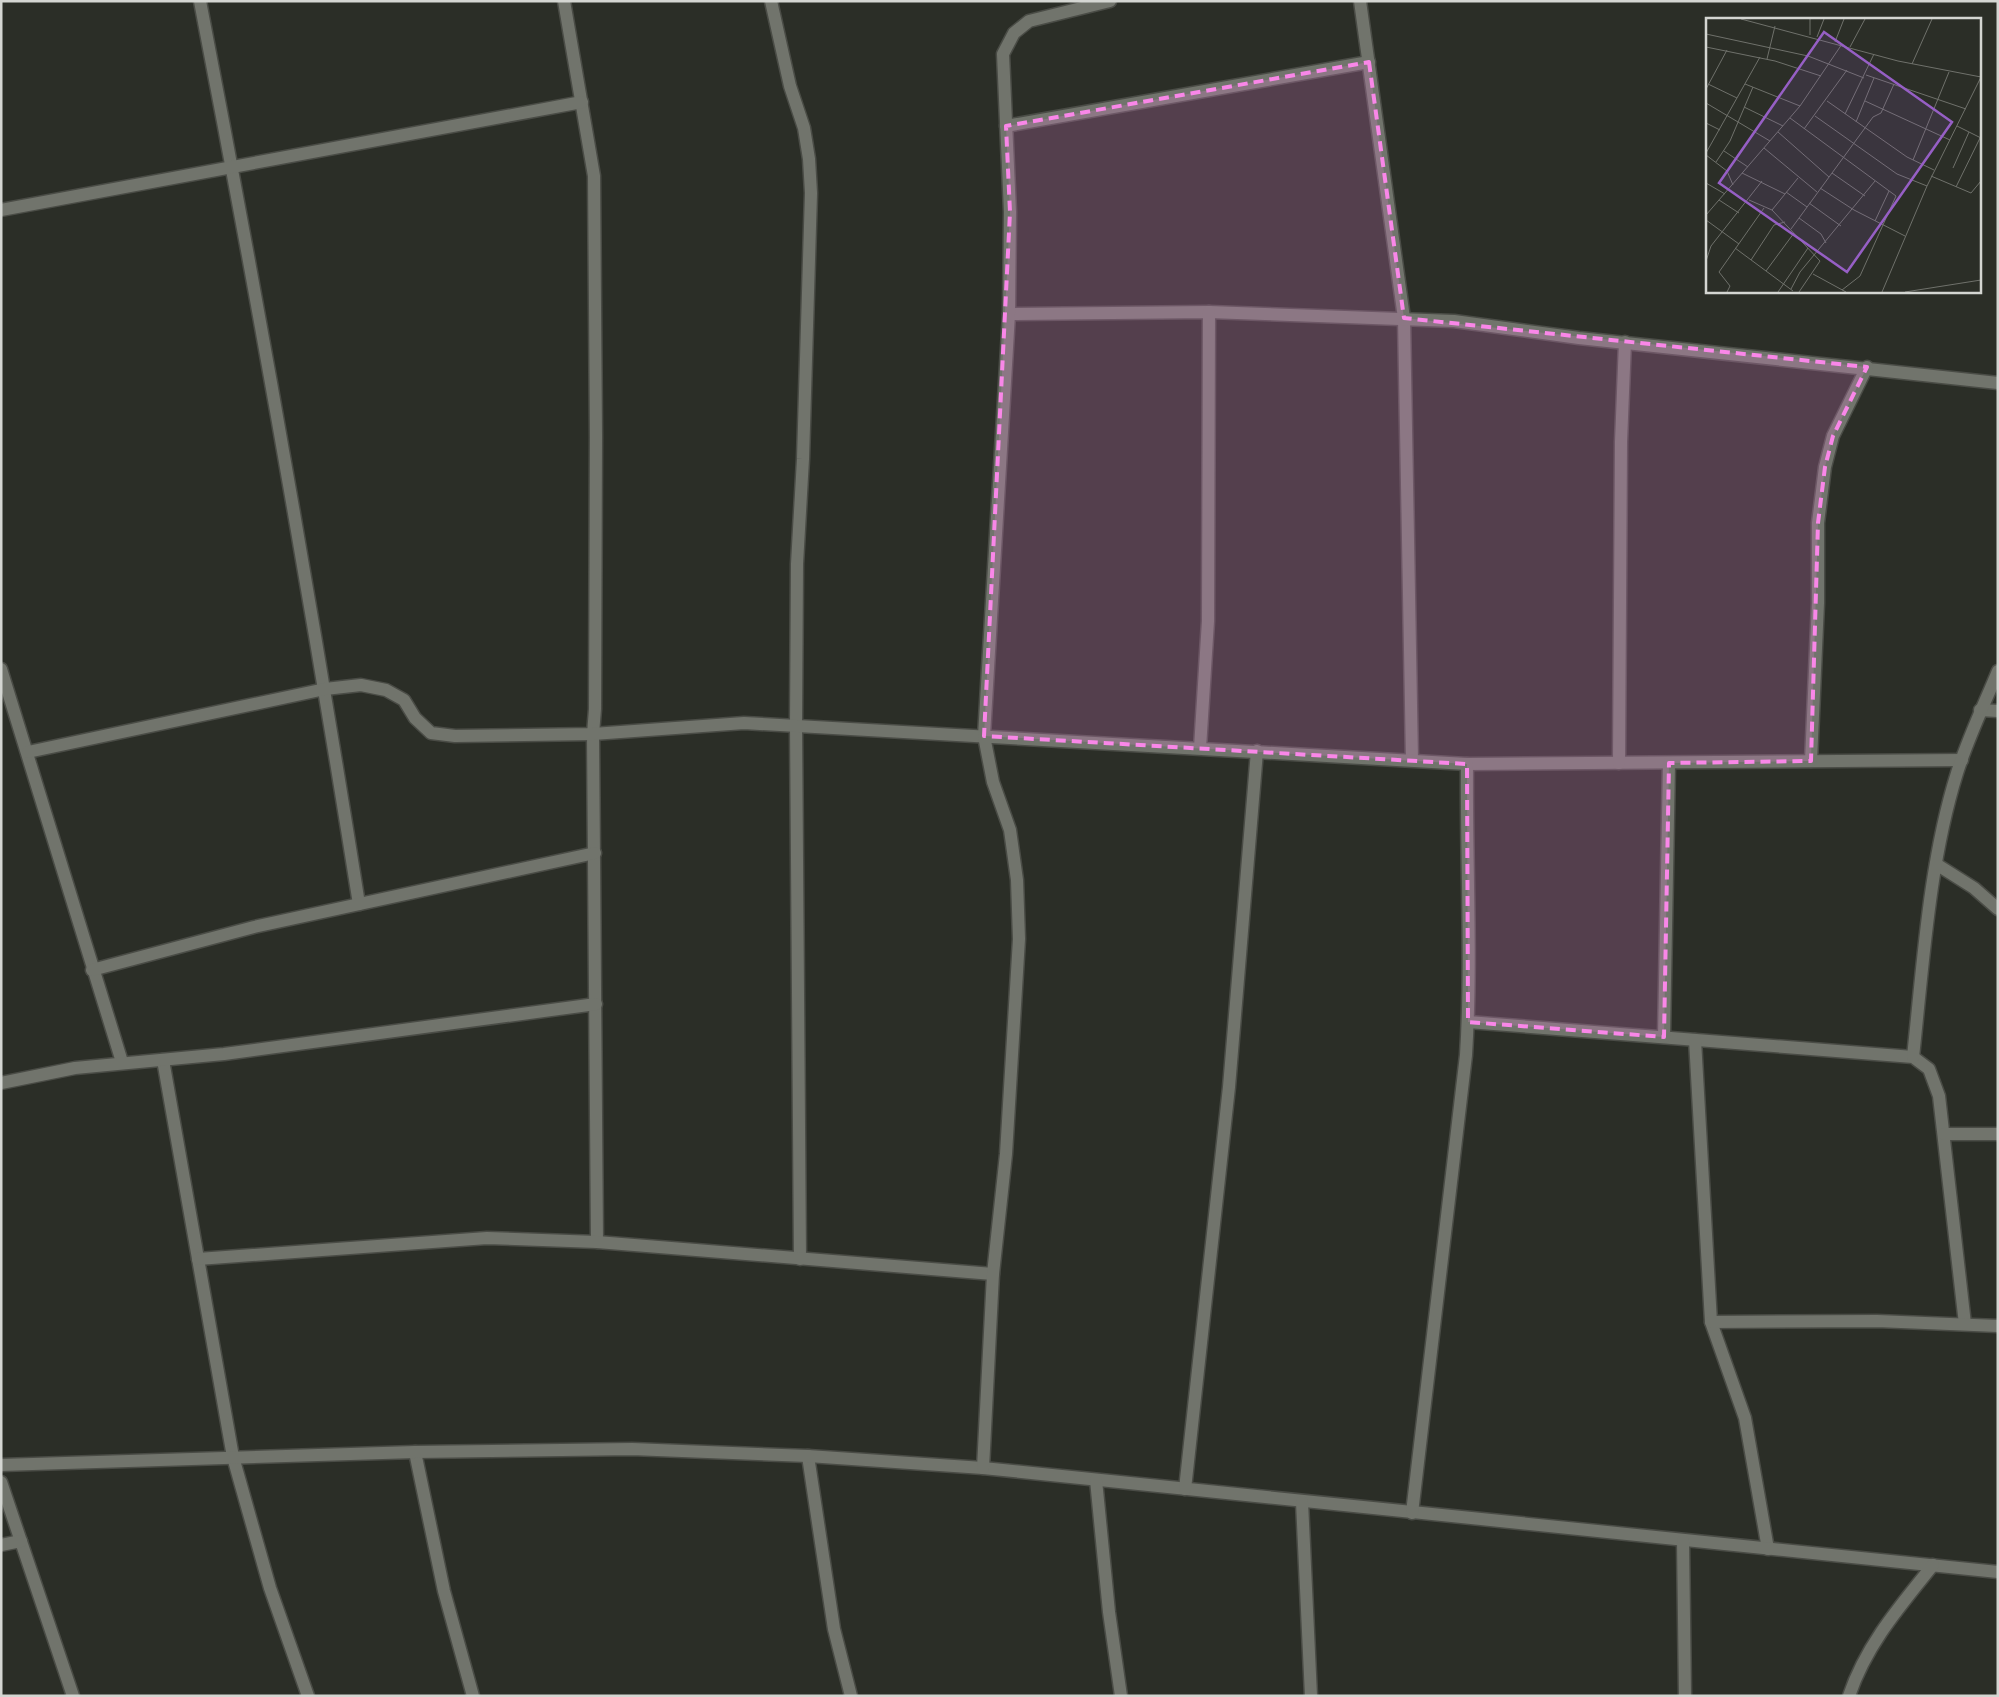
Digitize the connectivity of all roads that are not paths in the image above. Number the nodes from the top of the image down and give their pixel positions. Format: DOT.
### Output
graph roads {
  1 [pos="200,1"];
  2 [pos="564,1"];
  3 [pos="771,1"];
  4 [pos="1110,1"];
  5 [pos="1360,1"];
  6 [pos="1369,62"];
  7 [pos="582,102"];
  8 [pos="1006,126"];
  9 [pos="232,167"];
  10 [pos="1,210"];
  11 [pos="1209,312"];
  12 [pos="1009,314"];
  13 [pos="1404,318"];
  14 [pos="1625,342"];
  15 [pos="1868,368"];
  16 [pos="1998,383"];
  17 [pos="1,670"];
  18 [pos="1998,671"];
  19 [pos="325,689"];
  20 [pos="1980,710"];
  21 [pos="1998,711"];
  22 [pos="796,725"];
  23 [pos="593,734"];
  24 [pos="984,736"];
  25 [pos="1200,748"];
  26 [pos="1257,751"];
  27 [pos="28,752"];
  28 [pos="1412,760"];
  29 [pos="1962,760"];
  30 [pos="1811,761"];
  31 [pos="1620,763"];
  32 [pos="1669,763"];
  33 [pos="1467,764"];
  34 [pos="595,853"];
  35 [pos="1936,864"];
  36 [pos="360,904"];
  37 [pos="1998,909"];
  38 [pos="92,970"];
  39 [pos="596,1004"];
  40 [pos="1468,1022"];
  41 [pos="1664,1037"];
  42 [pos="1695,1040"];
  43 [pos="1912,1057"];
  44 [pos="163,1060"];
  45 [pos="122,1062"];
  46 [pos="1,1083"];
  47 [pos="1944,1134"];
  48 [pos="1998,1134"];
  49 [pos="597,1242"];
  50 [pos="198,1259"];
  51 [pos="800,1259"];
  52 [pos="994,1274"];
  53 [pos="1711,1322"];
  54 [pos="1965,1324"];
  55 [pos="1998,1326"];
  56 [pos="415,1452"];
  57 [pos="808,1456"];
  58 [pos="233,1457"];
  59 [pos="1,1466"];
  60 [pos="983,1468"];
  61 [pos="1096,1480"];
  62 [pos="1,1482"];
  63 [pos="1185,1489"];
  64 [pos="1302,1502"];
  65 [pos="1412,1513"];
  66 [pos="21,1541"];
  67 [pos="1683,1541"];
  68 [pos="1,1546"];
  69 [pos="1768,1549"];
  70 [pos="1933,1565"];
  71 [pos="1998,1572"];
  72 [pos="74,1696"];
  73 [pos="308,1696"];
  74 [pos="473,1696"];
  75 [pos="851,1696"];
  76 [pos="1121,1696"];
  77 [pos="1311,1696"];
  78 [pos="1685,1696"];
  79 [pos="1849,1696"];
  1 -- 9 [label="street"];
  2 -- 7 [label="street"];
  3 -- 22 [label="street"];
  4 -- 8 [label="street"];
  5 -- 6 [label="street"];
  6 -- 8 [label="street"];
  6 -- 13 [label="street"];
  7 -- 9 [label="street"];
  7 -- 23 [label="street"];
  8 -- 12 [label="street"];
  9 -- 10 [label="street"];
  9 -- 19 [label="street"];
  11 -- 12 [label="street"];
  11 -- 13 [label="street"];
  11 -- 25 [label="street"];
  12 -- 24 [label="street"];
  13 -- 14 [label="street"];
  13 -- 28 [label="street"];
  14 -- 15 [label="street"];
  14 -- 31 [label="street"];
  15 -- 16 [label="street"];
  15 -- 30 [label="street"];
  17 -- 27 [label="street"];
  18 -- 20 [label="street"];
  19 -- 23 [label="street"];
  19 -- 27 [label="street"];
  19 -- 36 [label="street"];
  20 -- 21 [label="street"];
  20 -- 29 [label="street"];
  22 -- 23 [label="street"];
  22 -- 24 [label="street"];
  22 -- 51 [label="street"];
  23 -- 34 [label="street"];
  24 -- 25 [label="street"];
  24 -- 52 [label="street"];
  25 -- 26 [label="street"];
  26 -- 28 [label="street"];
  26 -- 63 [label="street"];
  27 -- 38 [label="street"];
  28 -- 33 [label="street"];
  29 -- 30 [label="street"];
  29 -- 35 [label="street"];
  30 -- 32 [label="street"];
  31 -- 32 [label="street"];
  31 -- 33 [label="street"];
  32 -- 41 [label="street"];
  33 -- 40 [label="street"];
  34 -- 36 [label="street"];
  34 -- 39 [label="street"];
  35 -- 37 [label="street"];
  35 -- 43 [label="street"];
  36 -- 38 [label="street"];
  38 -- 45 [label="street"];
  39 -- 44 [label="street"];
  39 -- 49 [label="street"];
  40 -- 41 [label="street"];
  40 -- 65 [label="street"];
  41 -- 42 [label="street"];
  42 -- 43 [label="street"];
  42 -- 53 [label="street"];
  43 -- 47 [label="street"];
  44 -- 45 [label="street"];
  44 -- 50 [label="street"];
  45 -- 46 [label="street"];
  47 -- 48 [label="street"];
  47 -- 54 [label="street"];
  49 -- 50 [label="street"];
  49 -- 51 [label="street"];
  50 -- 58 [label="street"];
  51 -- 52 [label="street"];
  52 -- 60 [label="street"];
  53 -- 54 [label="street"];
  53 -- 69 [label="street"];
  54 -- 55 [label="street"];
  56 -- 57 [label="street"];
  56 -- 58 [label="street"];
  56 -- 74 [label="street"];
  57 -- 60 [label="street"];
  57 -- 75 [label="street"];
  58 -- 59 [label="street"];
  58 -- 73 [label="street"];
  60 -- 61 [label="street"];
  61 -- 63 [label="street"];
  61 -- 76 [label="street"];
  62 -- 66 [label="street"];
  63 -- 64 [label="street"];
  64 -- 65 [label="street"];
  64 -- 77 [label="street"];
  65 -- 67 [label="street"];
  66 -- 68 [label="street"];
  66 -- 72 [label="street"];
  67 -- 69 [label="street"];
  67 -- 78 [label="street"];
  69 -- 70 [label="street"];
  70 -- 71 [label="street"];
  70 -- 79 [label="street"];
}
